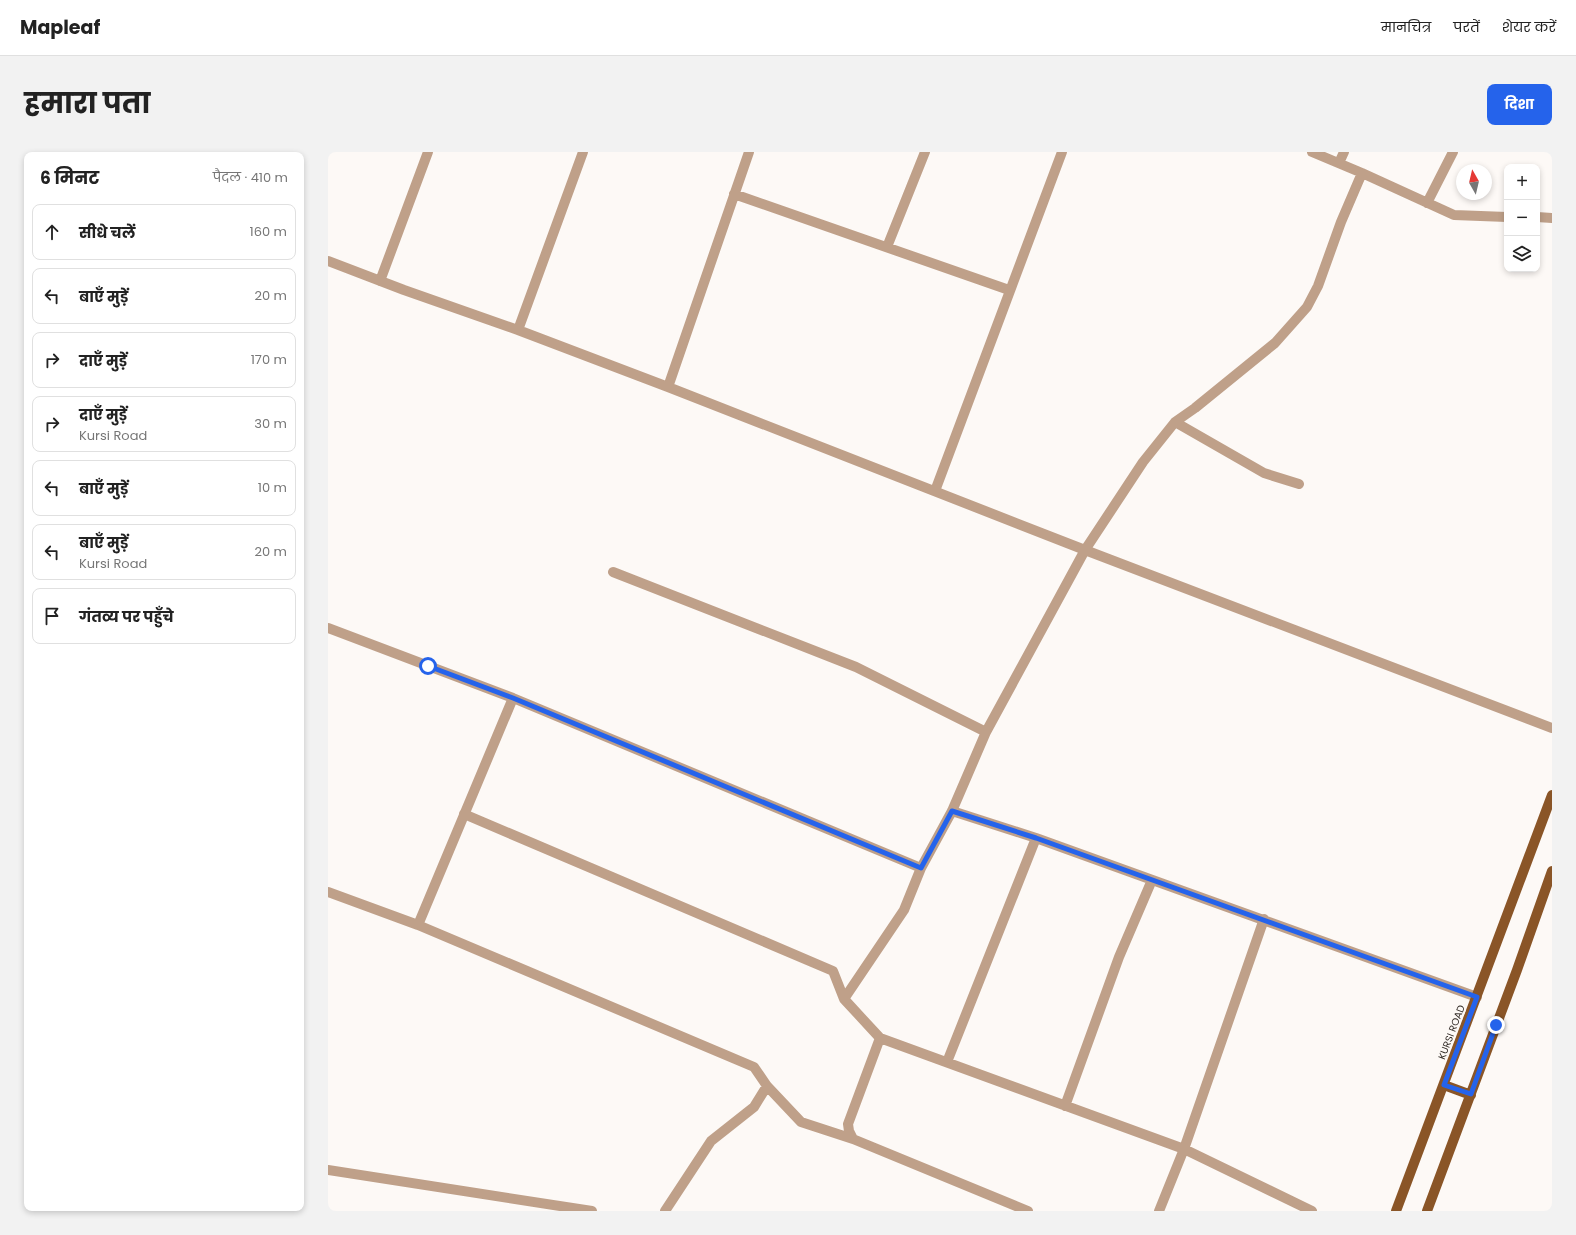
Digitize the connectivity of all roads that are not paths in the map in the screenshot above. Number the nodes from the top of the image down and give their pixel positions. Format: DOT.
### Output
graph roads {
  1 [pos="428,152"];
  2 [pos="582,152"];
  3 [pos="749,152"];
  4 [pos="925,152"];
  5 [pos="1062,152"];
  6 [pos="1312,152"];
  7 [pos="1344,152"];
  8 [pos="1453,152"];
  9 [pos="1339,163"];
  10 [pos="1362,173"];
  11 [pos="734,194"];
  12 [pos="1427,203"];
  13 [pos="1504,217"];
  14 [pos="1540,217"];
  15 [pos="1552,218"];
  16 [pos="887,247"];
  17 [pos="328,261"];
  18 [pos="380,281"];
  19 [pos="1009,290"];
  20 [pos="518,330"];
  21 [pos="668,387"];
  22 [pos="1175,422"];
  23 [pos="1299,484"];
  24 [pos="935,491"];
  25 [pos="1085,550"];
  26 [pos="613,572"];
  27 [pos="328,628"];
  28 [pos="513,698"];
  29 [pos="1552,728"];
  30 [pos="986,732"];
  31 [pos="1552,795"];
  32 [pos="952,811"];
  33 [pos="464,814"];
  34 [pos="1036,838"];
  35 [pos="921,868"];
  36 [pos="1552,871"];
  37 [pos="1152,880"];
  38 [pos="328,892"];
  39 [pos="1264,919"];
  40 [pos="418,925"];
  41 [pos="1477,997"];
  42 [pos="844,999"];
  43 [pos="880,1038"];
  44 [pos="947,1062"];
  45 [pos="1444,1085"];
  46 [pos="768,1086"];
  47 [pos="1471,1094"];
  48 [pos="1065,1106"];
  49 [pos="854,1139"];
  50 [pos="1184,1149"];
  51 [pos="328,1170"];
  52 [pos="592,1211"];
  53 [pos="665,1211"];
  54 [pos="1028,1211"];
  55 [pos="1159,1211"];
  56 [pos="1312,1211"];
  57 [pos="1396,1211"];
  58 [pos="1427,1211"];
  1 -- 18 [label="street"];
  2 -- 20 [label="street"];
  3 -- 11 [label="street"];
  4 -- 16 [label="street"];
  5 -- 19 [label="street"];
  6 -- 9 [label="street"];
  7 -- 9 [label="street"];
  8 -- 12 [label="street"];
  9 -- 10 [label="street"];
  10 -- 12 [label="street"];
  10 -- 22 [label="street"];
  11 -- 16 [label="street"];
  11 -- 21 [label="street"];
  12 -- 13 [label="street"];
  14 -- 15 [label="street"];
  16 -- 19 [label="street"];
  17 -- 18 [label="street"];
  18 -- 20 [label="street"];
  19 -- 24 [label="street"];
  20 -- 21 [label="street"];
  21 -- 24 [label="street"];
  22 -- 23 [label="street"];
  22 -- 25 [label="street"];
  24 -- 25 [label="street"];
  25 -- 29 [label="street"];
  25 -- 30 [label="street"];
  26 -- 30 [label="street"];
  27 -- 28 [label="street"];
  28 -- 33 [label="street"];
  28 -- 35 [label="street"];
  30 -- 32 [label="street"];
  31 -- 41 [label="main road, KURSI ROAD"];
  32 -- 34 [label="street"];
  32 -- 35 [label="street"];
  33 -- 40 [label="street"];
  33 -- 42 [label="street"];
  34 -- 37 [label="street"];
  34 -- 44 [label="street"];
  35 -- 42 [label="street"];
  36 -- 47 [label="main road"];
  37 -- 39 [label="street"];
  37 -- 48 [label="street"];
  38 -- 40 [label="street"];
  39 -- 41 [label="street"];
  39 -- 50 [label="street"];
  40 -- 46 [label="street"];
  41 -- 45 [label="main road, KURSI ROAD"];
  42 -- 43 [label="street"];
  43 -- 44 [label="street"];
  43 -- 49 [label="street"];
  44 -- 48 [label="street"];
  45 -- 47 [label="main road"];
  45 -- 57 [label="main road, KURSI ROAD"];
  46 -- 49 [label="street"];
  46 -- 53 [label="street"];
  47 -- 58 [label="main road"];
  48 -- 50 [label="street"];
  49 -- 54 [label="street"];
  50 -- 55 [label="street"];
  50 -- 56 [label="street"];
  51 -- 52 [label="street"];
}
